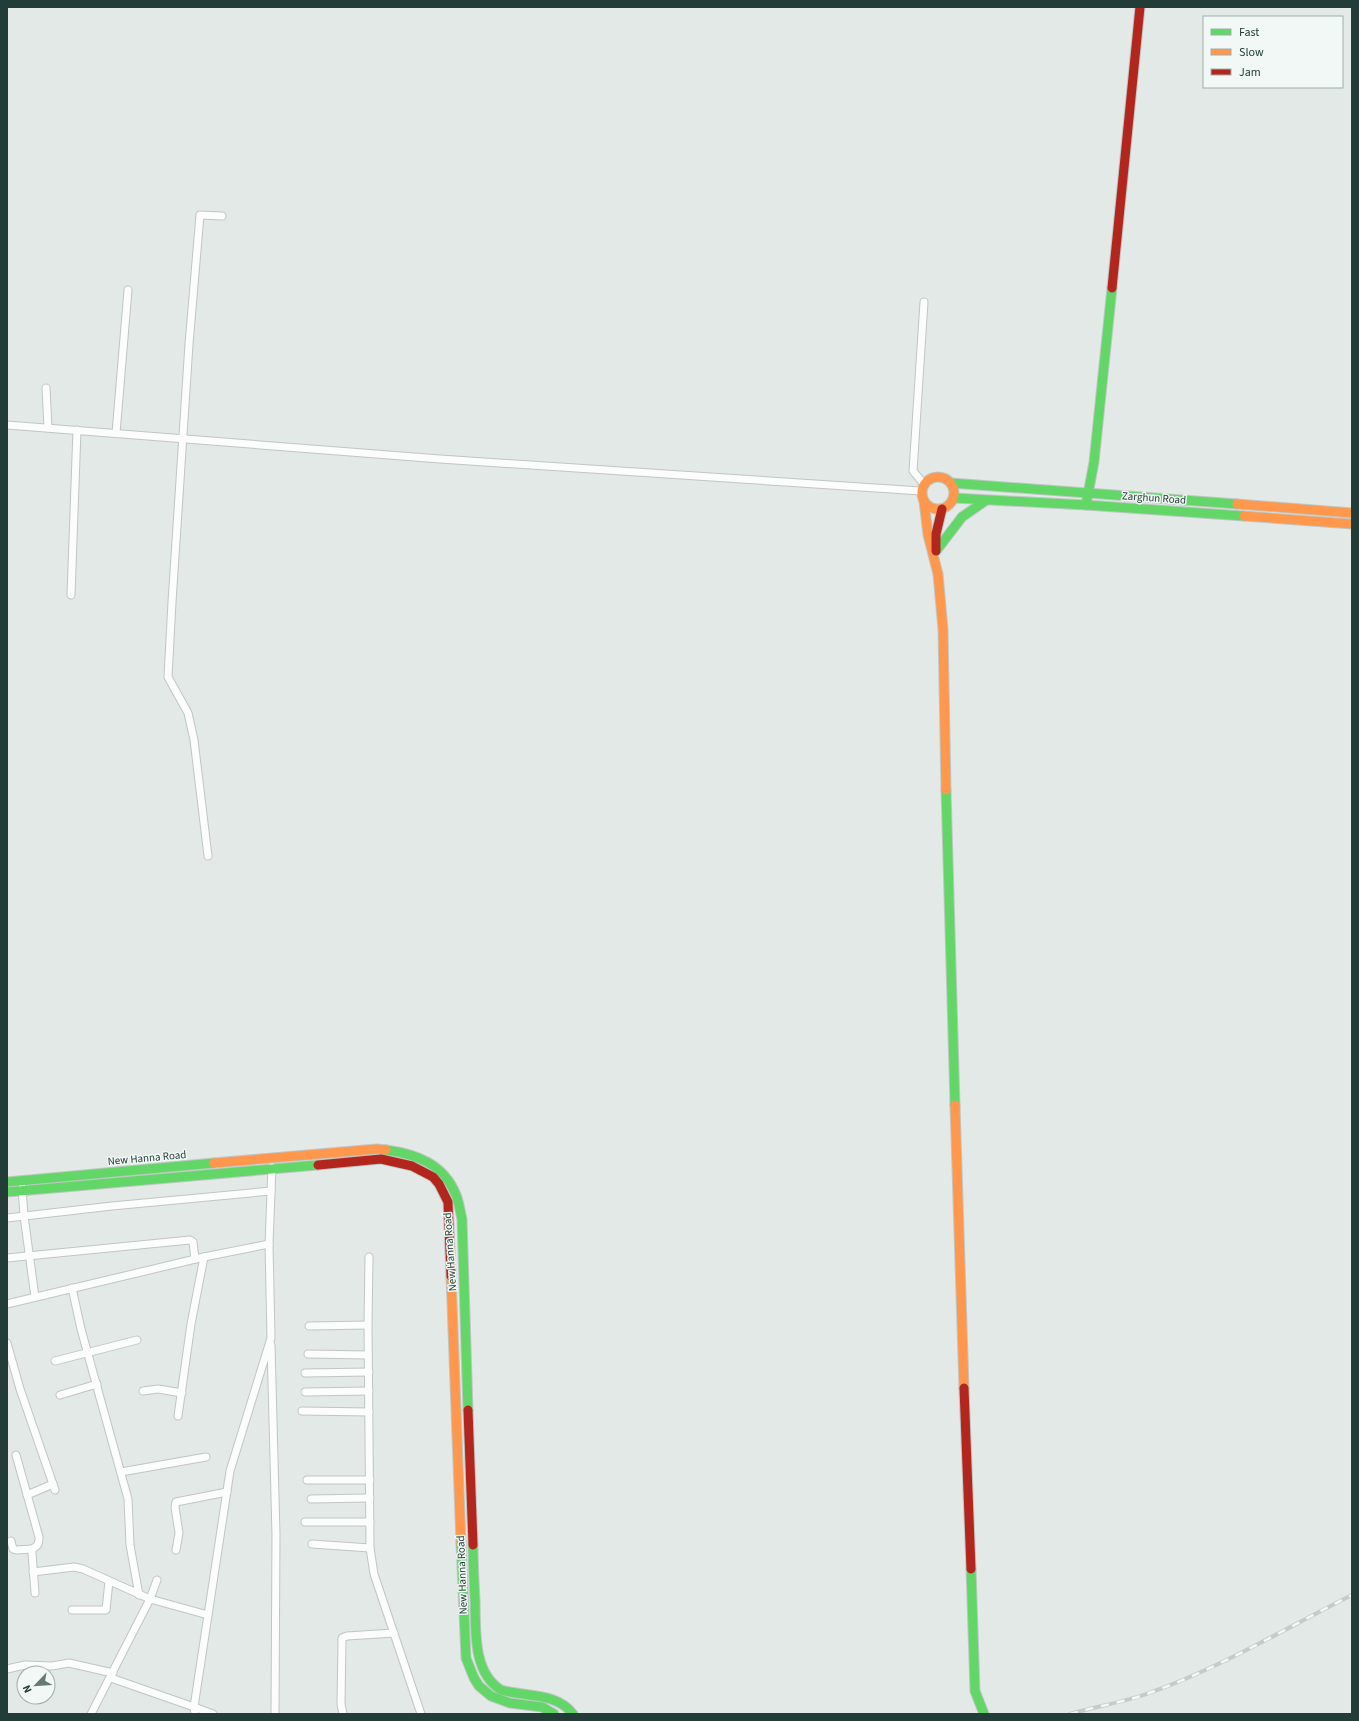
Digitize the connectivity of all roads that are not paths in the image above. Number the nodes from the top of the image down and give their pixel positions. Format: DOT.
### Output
graph roads {
  1 [pos="1140,7"];
  2 [pos="222,216"];
  3 [pos="128,290"];
  4 [pos="924,302"];
  5 [pos="46,388"];
  6 [pos="7,424"];
  7 [pos="48,428"];
  8 [pos="77,430"];
  9 [pos="116,434"];
  10 [pos="183,439"];
  11 [pos="951,483"];
  12 [pos="922,488"];
  13 [pos="1088,494"];
  14 [pos="954,498"];
  15 [pos="986,500"];
  16 [pos="924,501"];
  17 [pos="1086,505"];
  18 [pos="942,509"];
  19 [pos="1352,513"];
  20 [pos="1352,524"];
  21 [pos="935,555"];
  22 [pos="71,595"];
  23 [pos="208,856"];
  24 [pos="273,1158"];
  25 [pos="272,1168"];
  26 [pos="21,1181"];
  27 [pos="7,1182"];
  28 [pos="22,1191"];
  29 [pos="271,1191"];
  30 [pos="7,1192"];
  31 [pos="24,1216"];
  32 [pos="7,1218"];
  33 [pos="269,1244"];
  34 [pos="29,1256"];
  35 [pos="204,1257"];
  36 [pos="369,1257"];
  37 [pos="7,1258"];
  38 [pos="195,1259"];
  39 [pos="72,1288"];
  40 [pos="35,1297"];
  41 [pos="7,1304"];
  42 [pos="309,1326"];
  43 [pos="368,1326"];
  44 [pos="271,1338"];
  45 [pos="137,1340"];
  46 [pos="7,1343"];
  47 [pos="87,1353"];
  48 [pos="308,1354"];
  49 [pos="368,1355"];
  50 [pos="55,1361"];
  51 [pos="369,1372"];
  52 [pos="305,1373"];
  53 [pos="96,1384"];
  54 [pos="143,1391"];
  55 [pos="369,1391"];
  56 [pos="305,1392"];
  57 [pos="182,1393"];
  58 [pos="60,1395"];
  59 [pos="302,1411"];
  60 [pos="369,1412"];
  61 [pos="178,1416"];
  62 [pos="16,1455"];
  63 [pos="206,1457"];
  64 [pos="121,1472"];
  65 [pos="308,1480"];
  66 [pos="370,1480"];
  67 [pos="227,1492"];
  68 [pos="27,1495"];
  69 [pos="370,1498"];
  70 [pos="311,1499"];
  71 [pos="305,1522"];
  72 [pos="370,1522"];
  73 [pos="11,1541"];
  74 [pos="312,1544"];
  75 [pos="370,1548"];
  76 [pos="32,1549"];
  77 [pos="176,1550"];
  78 [pos="33,1572"];
  79 [pos="157,1580"];
  80 [pos="109,1582"];
  81 [pos="35,1593"];
  82 [pos="139,1594"];
  83 [pos="150,1599"];
  84 [pos="72,1610"];
  85 [pos="208,1615"];
  86 [pos="394,1633"];
  87 [pos="7,1669"];
  88 [pos="112,1675"];
  89 [pos="195,1711"];
  90 [pos="91,1714"];
  91 [pos="213,1714"];
  92 [pos="274,1714"];
  93 [pos="343,1714"];
  94 [pos="421,1714"];
  95 [pos="554,1714"];
  96 [pos="573,1714"];
  97 [pos="984,1714"];
  1 -- 13 [label="street"];
  2 -- 10 [label="street"];
  3 -- 9 [label="street"];
  4 -- 12 [label="street"];
  5 -- 7 [label="street"];
  6 -- 7 [label="street"];
  7 -- 8 [label="street"];
  8 -- 9 [label="street"];
  8 -- 22 [label="street"];
  9 -- 10 [label="street"];
  10 -- 12 [label="street"];
  10 -- 23 [label="street"];
  11 -- 12 [label="street"];
  11 -- 13 [label="street"];
  11 -- 14 [label="street"];
  12 -- 16 [label="street"];
  13 -- 17 [label="street"];
  13 -- 19 [label="street"];
  14 -- 15 [label="street, Zarghun Road"];
  14 -- 18 [label="street"];
  15 -- 17 [label="street, Zarghun Road"];
  15 -- 21 [label="street"];
  16 -- 18 [label="street"];
  16 -- 21 [label="street"];
  17 -- 20 [label="street, Zarghun Road"];
  18 -- 21 [label="street"];
  21 -- 97 [label="street"];
  24 -- 25 [label="street"];
  24 -- 26 [label="street, New Hanna Road"];
  24 -- 96 [label="street, New Hanna Road"];
  25 -- 28 [label="street, New Hanna Road"];
  25 -- 29 [label="street"];
  25 -- 95 [label="street, New Hanna Road"];
  26 -- 27 [label="street, New Hanna Road"];
  26 -- 28 [label="street"];
  28 -- 30 [label="street, New Hanna Road"];
  28 -- 31 [label="street"];
  29 -- 31 [label="street"];
  29 -- 33 [label="street"];
  31 -- 32 [label="street"];
  31 -- 34 [label="street"];
  33 -- 35 [label="street"];
  33 -- 44 [label="street"];
  34 -- 37 [label="street"];
  34 -- 38 [label="street"];
  34 -- 40 [label="street"];
  35 -- 38 [label="street"];
  35 -- 57 [label="street"];
  36 -- 43 [label="street"];
  38 -- 39 [label="street"];
  39 -- 40 [label="street"];
  39 -- 47 [label="street"];
  40 -- 41 [label="street"];
  42 -- 43 [label="street"];
  43 -- 49 [label="street"];
  44 -- 67 [label="street"];
  44 -- 92 [label="street"];
  45 -- 47 [label="street"];
  46 -- 68 [label="street"];
  47 -- 50 [label="street"];
  47 -- 53 [label="street"];
  48 -- 49 [label="street"];
  49 -- 51 [label="street"];
  51 -- 52 [label="street"];
  51 -- 55 [label="street"];
  53 -- 58 [label="street"];
  53 -- 64 [label="street"];
  54 -- 57 [label="street"];
  55 -- 56 [label="street"];
  55 -- 60 [label="street"];
  57 -- 61 [label="street"];
  59 -- 60 [label="street"];
  60 -- 66 [label="street"];
  62 -- 68 [label="street"];
  63 -- 64 [label="street"];
  64 -- 82 [label="street"];
  65 -- 66 [label="street"];
  66 -- 69 [label="street"];
  67 -- 77 [label="street"];
  67 -- 85 [label="street"];
  68 -- 76 [label="street"];
  69 -- 70 [label="street"];
  69 -- 72 [label="street"];
  71 -- 72 [label="street"];
  72 -- 75 [label="street"];
  73 -- 76 [label="street"];
  74 -- 75 [label="street"];
  75 -- 86 [label="street"];
  76 -- 78 [label="street"];
  78 -- 80 [label="street"];
  78 -- 81 [label="street"];
  79 -- 83 [label="street"];
  80 -- 82 [label="street"];
  80 -- 84 [label="street"];
  82 -- 83 [label="street"];
  83 -- 85 [label="street"];
  83 -- 88 [label="street"];
  85 -- 89 [label="street"];
  86 -- 93 [label="street"];
  86 -- 94 [label="street"];
  87 -- 88 [label="street"];
  88 -- 89 [label="street"];
  88 -- 90 [label="street"];
  89 -- 91 [label="street"];
}
